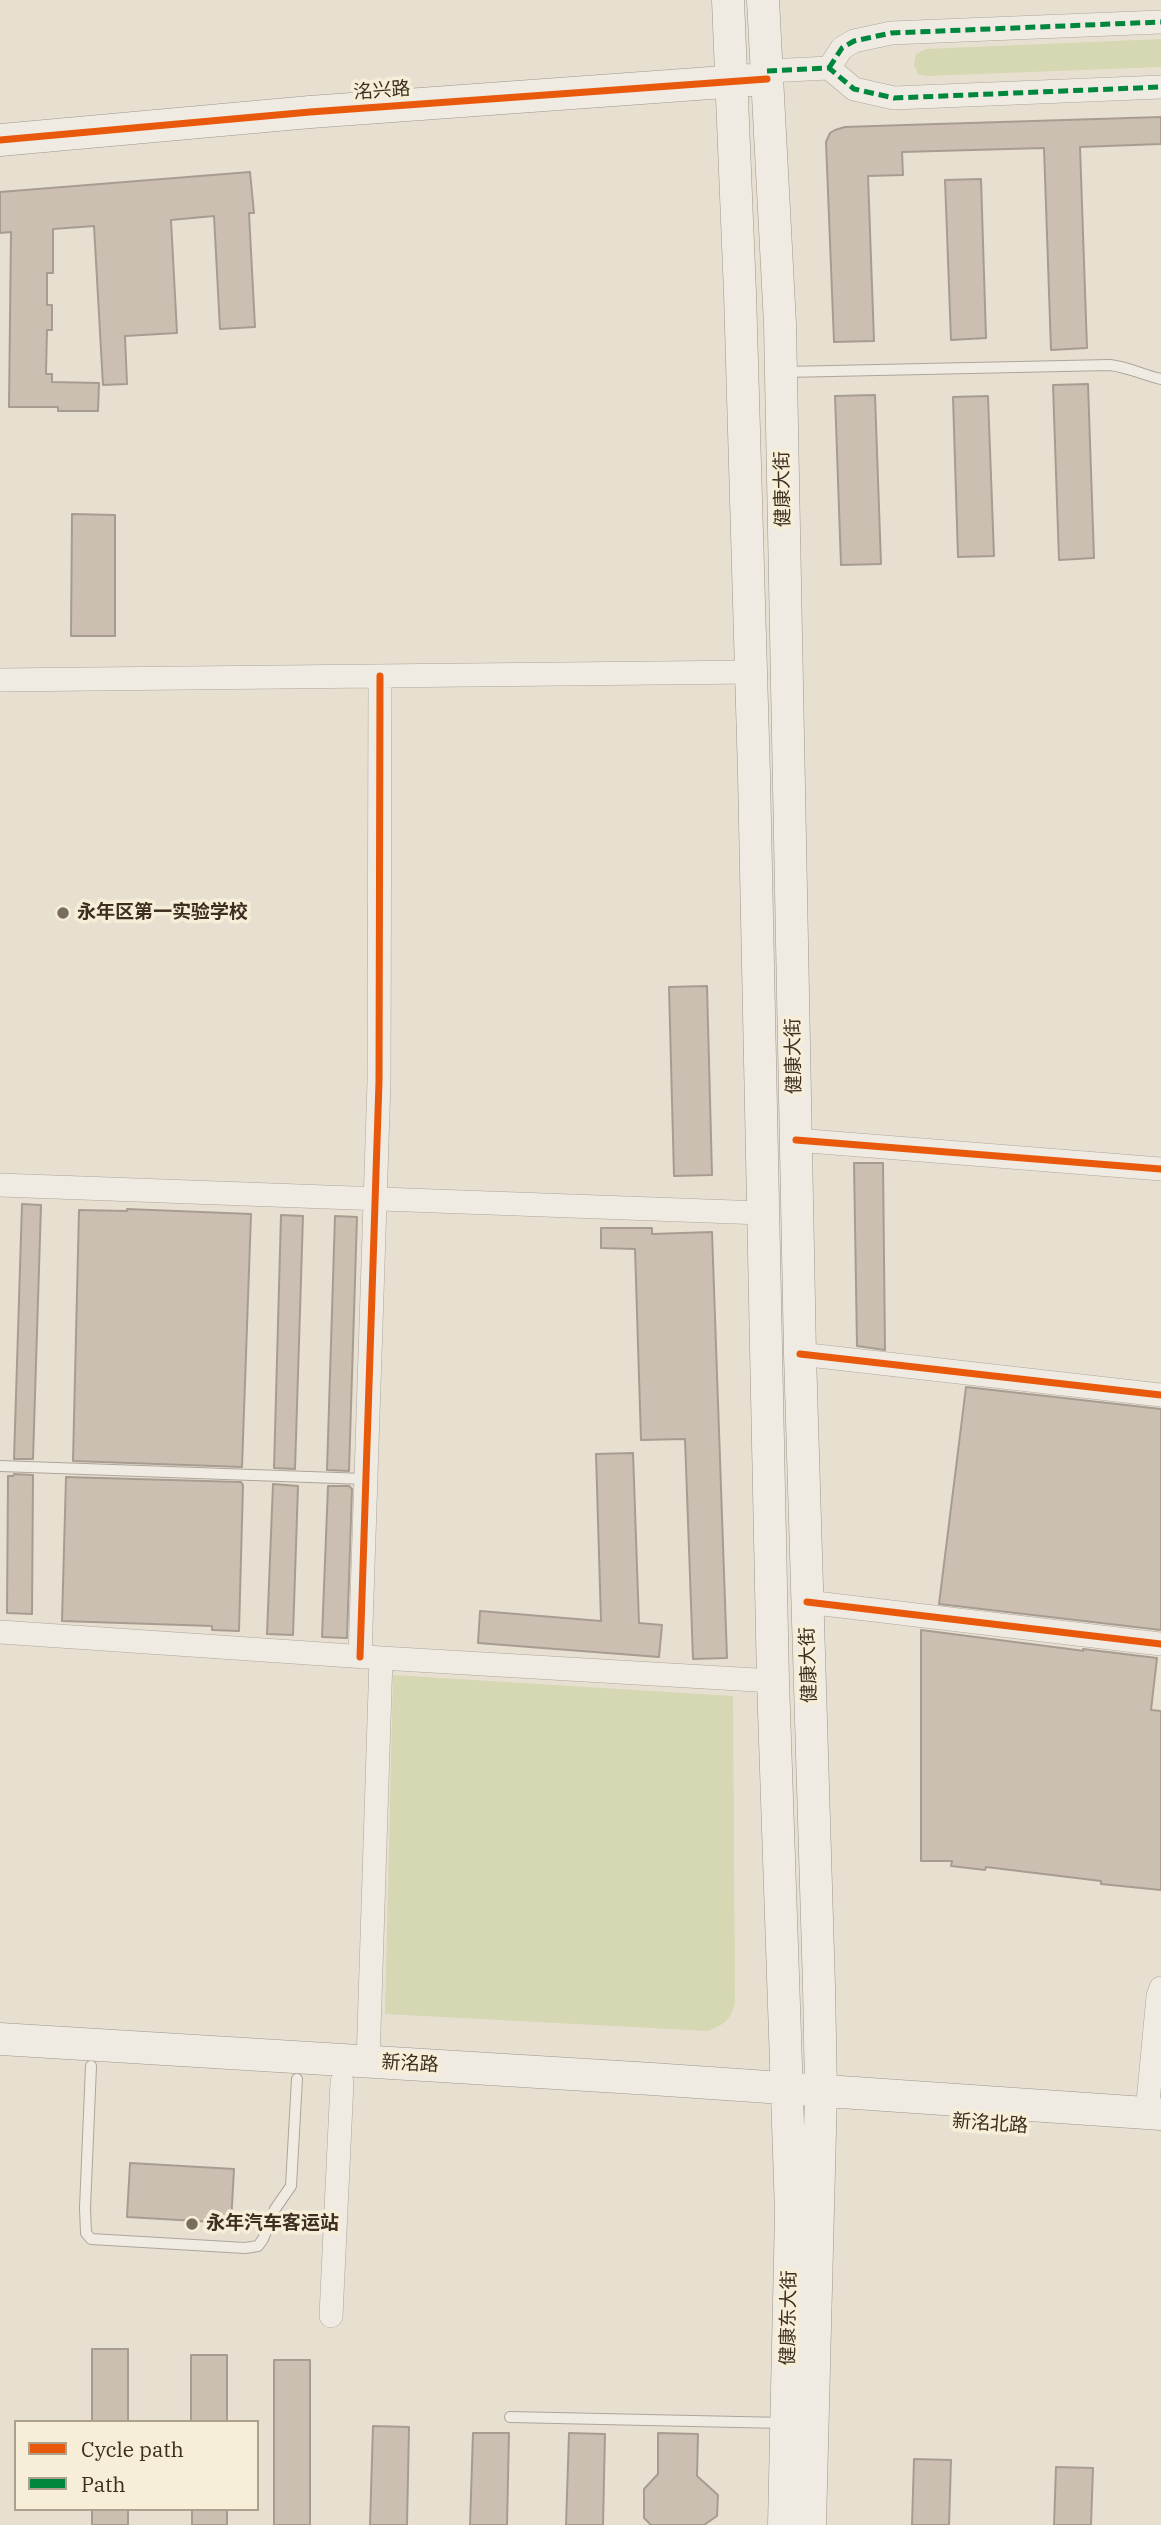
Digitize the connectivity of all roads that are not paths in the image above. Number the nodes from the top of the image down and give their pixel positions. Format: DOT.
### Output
graph roads {
  1 [pos="728,0"];
  2 [pos="762,0"];
  3 [pos="1161,22"];
  4 [pos="829,68"];
  5 [pos="766,71"];
  6 [pos="731,73"];
  7 [pos="1161,87"];
  8 [pos="0,124"];
  9 [pos="0,140"];
  10 [pos="780,372"];
  11 [pos="1161,379"];
  12 [pos="751,672"];
  13 [pos="380,676"];
  14 [pos="0,680"];
  15 [pos="796,1140"];
  16 [pos="1161,1169"];
  17 [pos="0,1185"];
  18 [pos="374,1200"];
  19 [pos="762,1213"];
  20 [pos="800,1354"];
  21 [pos="1161,1395"];
  22 [pos="0,1466"];
  23 [pos="365,1479"];
  24 [pos="807,1602"];
  25 [pos="0,1632"];
  26 [pos="1161,1644"];
  27 [pos="370,1658"];
  28 [pos="773,1681"];
  29 [pos="1161,1988"];
  30 [pos="0,2039"];
  31 [pos="0,2060"];
  32 [pos="368,2062"];
  33 [pos="91,2066"];
  34 [pos="297,2079"];
  35 [pos="342,2082"];
  36 [pos="787,2099"];
  37 [pos="820,2101"];
  38 [pos="1156,2121"];
  39 [pos="331,2316"];
  40 [pos="510,2417"];
  41 [pos="786,2423"];
  42 [pos="784,2525"];
  43 [pos="810,2525"];
  1 -- 6 [label="main road, 健康大街"];
  2 -- 5 [label="main road, 健康大街"];
  3 -- 4 [label="street"];
  4 -- 5 [label="street"];
  4 -- 7 [label="street"];
  5 -- 6 [label="main road, 洺兴路"];
  5 -- 10 [label="main road, 健康大街"];
  6 -- 8 [label="main road, 洺兴路"];
  6 -- 9 [label="main road, 洺兴路"];
  6 -- 12 [label="main road, 健康大街"];
  10 -- 11 [label="lane"];
  10 -- 15 [label="main road, 健康大街"];
  12 -- 13 [label="street"];
  12 -- 19 [label="main road, 健康大街"];
  13 -- 14 [label="street"];
  13 -- 18 [label="street"];
  15 -- 16 [label="street"];
  15 -- 20 [label="main road, 健康大街"];
  17 -- 18 [label="street"];
  18 -- 19 [label="street"];
  18 -- 23 [label="street"];
  19 -- 28 [label="main road, 健康大街"];
  20 -- 21 [label="street"];
  20 -- 24 [label="main road, 健康大街"];
  22 -- 23 [label="lane"];
  23 -- 27 [label="street"];
  24 -- 26 [label="street"];
  24 -- 37 [label="main road, 健康大街"];
  25 -- 27 [label="street"];
  27 -- 28 [label="street"];
  27 -- 32 [label="street"];
  28 -- 36 [label="main road, 健康大街"];
  29 -- 38 [label="street"];
  30 -- 32 [label="main road, 新洺路"];
  31 -- 33 [label="main road, 新洺路"];
  32 -- 36 [label="main road, 新洺路"];
  33 -- 34 [label="main road, 新洺路"];
  33 -- 34 [label="lane"];
  34 -- 35 [label="main road, 新洺路"];
  35 -- 36 [label="main road, 新洺路"];
  35 -- 39 [label="street"];
  36 -- 37 [label="main road, 新洺路"];
  36 -- 41 [label="main road, 健康东大街"];
  37 -- 38 [label="main road, 新洺北路"];
  37 -- 43 [label="main road, 健康东大街"];
  40 -- 41 [label="lane"];
  41 -- 42 [label="main road, 健康东大街"];
}
